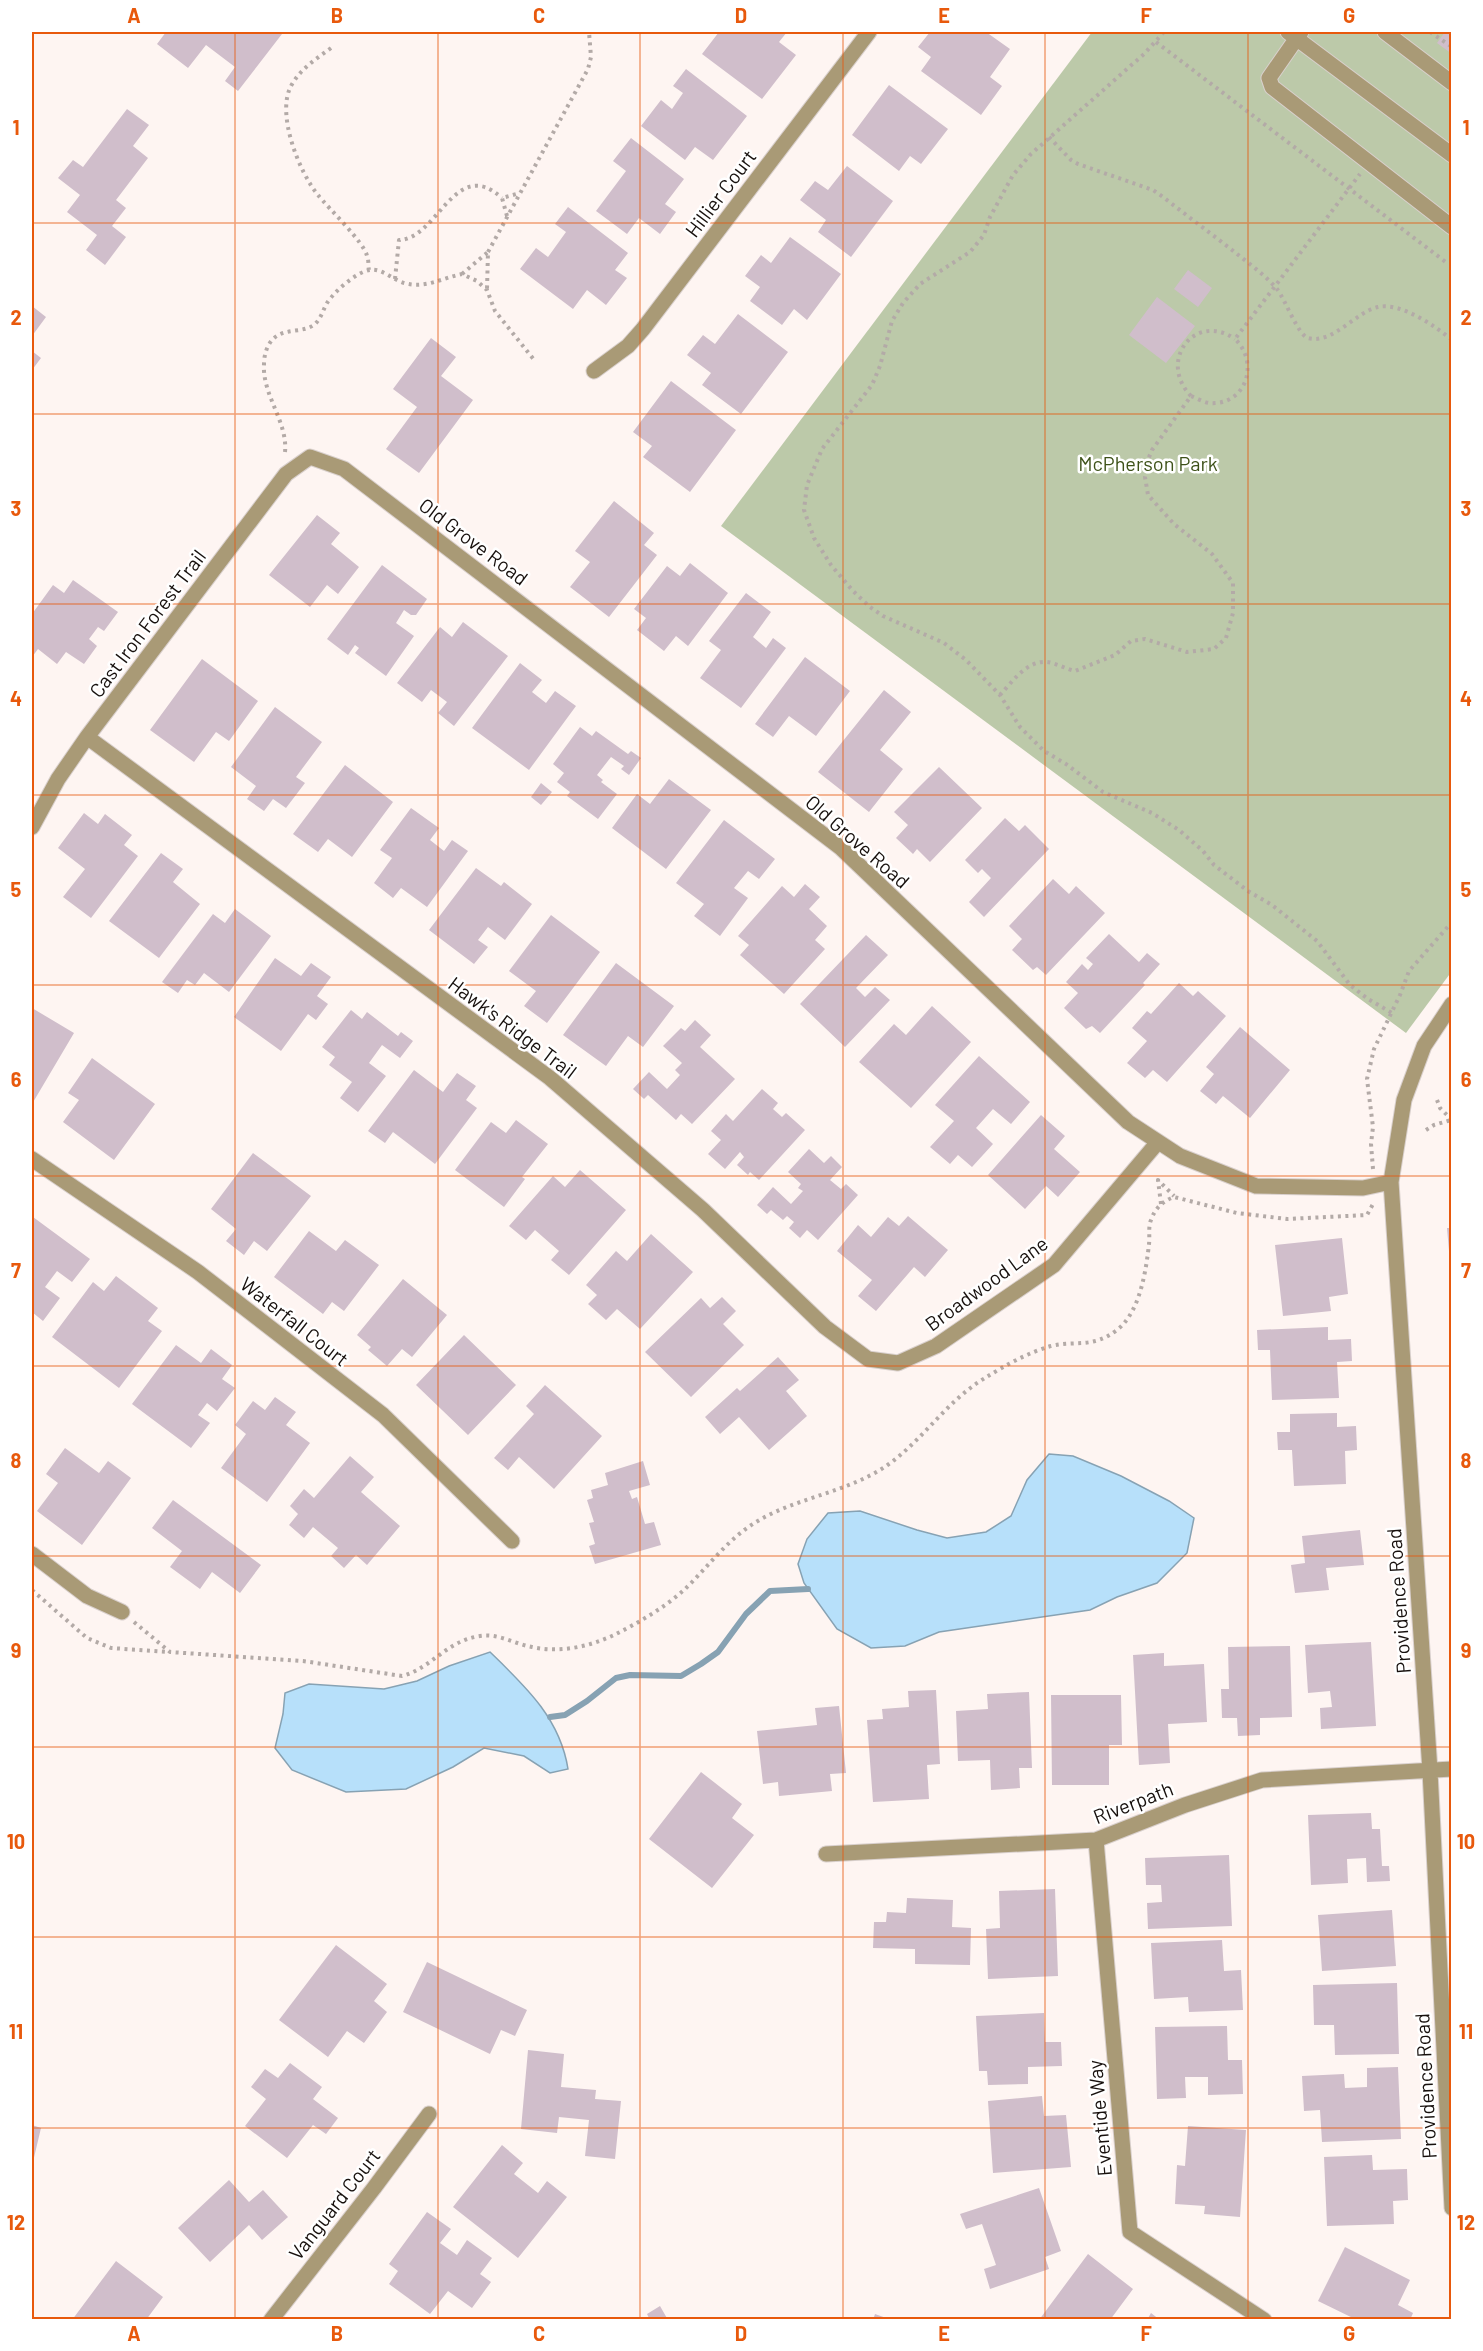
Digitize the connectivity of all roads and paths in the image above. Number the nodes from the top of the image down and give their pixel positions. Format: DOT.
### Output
graph roads {
  1 [pos="589,32"];
  2 [pos="869,32"];
  3 [pos="1164,32"];
  4 [pos="1385,32"];
  5 [pos="1430,32"];
  6 [pos="1295,34"];
  7 [pos="1156,42"];
  8 [pos="1452,47"];
  9 [pos="331,48"];
  10 [pos="1452,82"];
  11 [pos="1049,137"];
  12 [pos="1452,154"];
  13 [pos="1369,163"];
  14 [pos="1349,189"];
  15 [pos="521,193"];
  16 [pos="502,198"];
  17 [pos="507,216"];
  18 [pos="1452,228"];
  19 [pos="488,252"];
  20 [pos="1447,263"];
  21 [pos="369,270"];
  22 [pos="462,274"];
  23 [pos="395,279"];
  24 [pos="1275,286"];
  25 [pos="487,290"];
  26 [pos="1235,339"];
  27 [pos="1452,340"];
  28 [pos="535,361"];
  29 [pos="594,371"];
  30 [pos="1191,396"];
  31 [pos="310,457"];
  32 [pos="284,459"];
  33 [pos="1000,695"];
  34 [pos="87,737"];
  35 [pos="32,827"];
  36 [pos="1452,922"];
  37 [pos="1452,1004"];
  38 [pos="1392,1013"];
  39 [pos="1437,1100"];
  40 [pos="1451,1120"];
  41 [pos="1426,1130"];
  42 [pos="1158,1142"];
  43 [pos="32,1159"];
  44 [pos="1391,1182"];
  45 [pos="1373,1186"];
  46 [pos="1174,1197"];
  47 [pos="1161,1204"];
  48 [pos="898,1363"];
  49 [pos="512,1541"];
  50 [pos="32,1554"];
  51 [pos="32,1590"];
  52 [pos="122,1612"];
  53 [pos="170,1652"];
  54 [pos="1452,1769"];
  55 [pos="1430,1771"];
  56 [pos="1096,1840"];
  57 [pos="826,1854"];
  58 [pos="429,2114"];
  59 [pos="1452,2208"];
  60 [pos="271,2319"];
  61 [pos="1264,2319"];
  1 -- 15 [label="path"];
  2 -- 29 [label="street, Hillier Court"];
  3 -- 7 [label="path"];
  4 -- 10 [label="street"];
  5 -- 8 [label="path"];
  6 -- 12 [label="street"];
  6 -- 13 [label="street"];
  7 -- 11 [label="path"];
  7 -- 14 [label="path"];
  9 -- 21 [label="path"];
  11 -- 24 [label="path"];
  11 -- 33 [label="path"];
  13 -- 14 [label="path"];
  13 -- 18 [label="street"];
  14 -- 20 [label="path"];
  14 -- 24 [label="path"];
  15 -- 16 [label="path"];
  15 -- 17 [label="path"];
  16 -- 17 [label="path"];
  16 -- 23 [label="path"];
  17 -- 19 [label="path"];
  19 -- 22 [label="path"];
  19 -- 25 [label="path"];
  21 -- 23 [label="path"];
  21 -- 32 [label="path"];
  22 -- 23 [label="path"];
  22 -- 25 [label="path"];
  24 -- 26 [label="path"];
  24 -- 27 [label="path"];
  25 -- 28 [label="path"];
  26 -- 30 [label="path"];
  26 -- 30 [label="path"];
  30 -- 33 [label="path"];
  31 -- 34 [label="street, Cast Iron Forest Trail"];
  31 -- 42 [label="street, Old Grove Road"];
  33 -- 38 [label="path"];
  34 -- 35 [label="street, Cast Iron Forest Trail"];
  34 -- 48 [label="street, Hawk's Ridge Trail"];
  36 -- 38 [label="path"];
  37 -- 44 [label="street, Providence Road"];
  38 -- 45 [label="path"];
  39 -- 40 [label="path"];
  40 -- 41 [label="path"];
  42 -- 45 [label="street, Old Grove Road"];
  42 -- 48 [label="street, Broadwood Lane"];
  43 -- 49 [label="street, Waterfall Court"];
  44 -- 45 [label="street, Old Grove Road"];
  44 -- 55 [label="street, Providence Road"];
  45 -- 46 [label="path"];
  46 -- 47 [label="path"];
  46 -- 47 [label="path"];
  47 -- 53 [label="path"];
  50 -- 52 [label="street"];
  51 -- 53 [label="path"];
  52 -- 53 [label="path"];
  54 -- 55 [label="street, Riverpath"];
  55 -- 56 [label="street, Riverpath"];
  55 -- 59 [label="street, Providence Road"];
  56 -- 57 [label="street, Riverpath"];
  56 -- 61 [label="street, Eventide Way"];
  58 -- 60 [label="street, Vanguard Court"];
}
